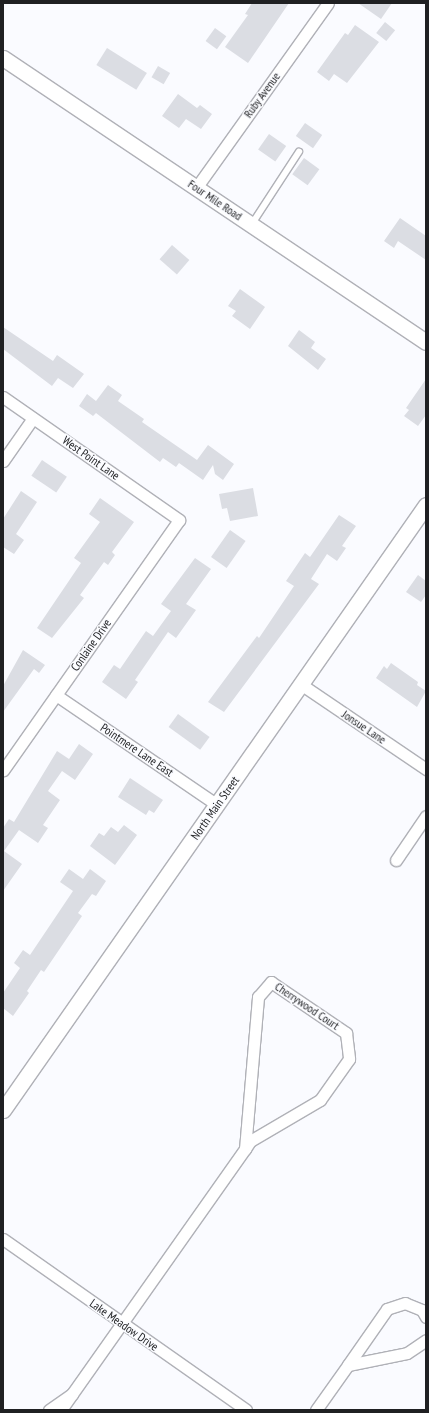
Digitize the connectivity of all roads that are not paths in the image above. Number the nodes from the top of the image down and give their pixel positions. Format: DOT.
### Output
graph roads {
  1 [pos="328,3"];
  2 [pos="3,58"];
  3 [pos="299,152"];
  4 [pos="196,188"];
  5 [pos="251,225"];
  6 [pos="426,342"];
  7 [pos="3,397"];
  8 [pos="33,418"];
  9 [pos="3,461"];
  10 [pos="426,505"];
  11 [pos="179,520"];
  12 [pos="302,685"];
  13 [pos="56,695"];
  14 [pos="426,769"];
  15 [pos="3,770"];
  16 [pos="217,805"];
  17 [pos="426,816"];
  18 [pos="396,860"];
  19 [pos="3,1110"];
  20 [pos="245,1148"];
  21 [pos="3,1239"];
  22 [pos="426,1317"];
  23 [pos="122,1323"];
  24 [pos="426,1340"];
  25 [pos="348,1365"];
  26 [pos="72,1394"];
  27 [pos="49,1410"];
  28 [pos="61,1410"];
  29 [pos="246,1410"];
  30 [pos="316,1410"];
  1 -- 4 [label="street, Ruby Avenue"];
  2 -- 4 [label="main road, Four Mile Road"];
  3 -- 5 [label="lane"];
  4 -- 5 [label="main road, Four Mile Road"];
  5 -- 6 [label="main road, Four Mile Road"];
  7 -- 8 [label="street, West Point Lane"];
  8 -- 9 [label="street"];
  8 -- 11 [label="street, West Point Lane"];
  10 -- 12 [label="main road, North Main Street"];
  11 -- 13 [label="street, Conlaine Drive"];
  12 -- 14 [label="street, Jonsue Lane"];
  12 -- 16 [label="main road, North Main Street"];
  13 -- 15 [label="street, Conlaine Drive"];
  13 -- 16 [label="street, Pointmere Lane East"];
  16 -- 19 [label="main road, North Main Street"];
  17 -- 18 [label="street"];
  20 -- 20 [label="street, Cherrywood Court"];
  20 -- 23 [label="street, Cherrywood Court"];
  21 -- 23 [label="street, Lake Meadow Drive"];
  22 -- 25 [label="street"];
  23 -- 26 [label="street, Cherrywood Court"];
  23 -- 29 [label="street, Lake Meadow Drive"];
  24 -- 25 [label="street"];
  25 -- 30 [label="street"];
  26 -- 27 [label="street"];
  26 -- 28 [label="street, Cherrywood Court"];
}
